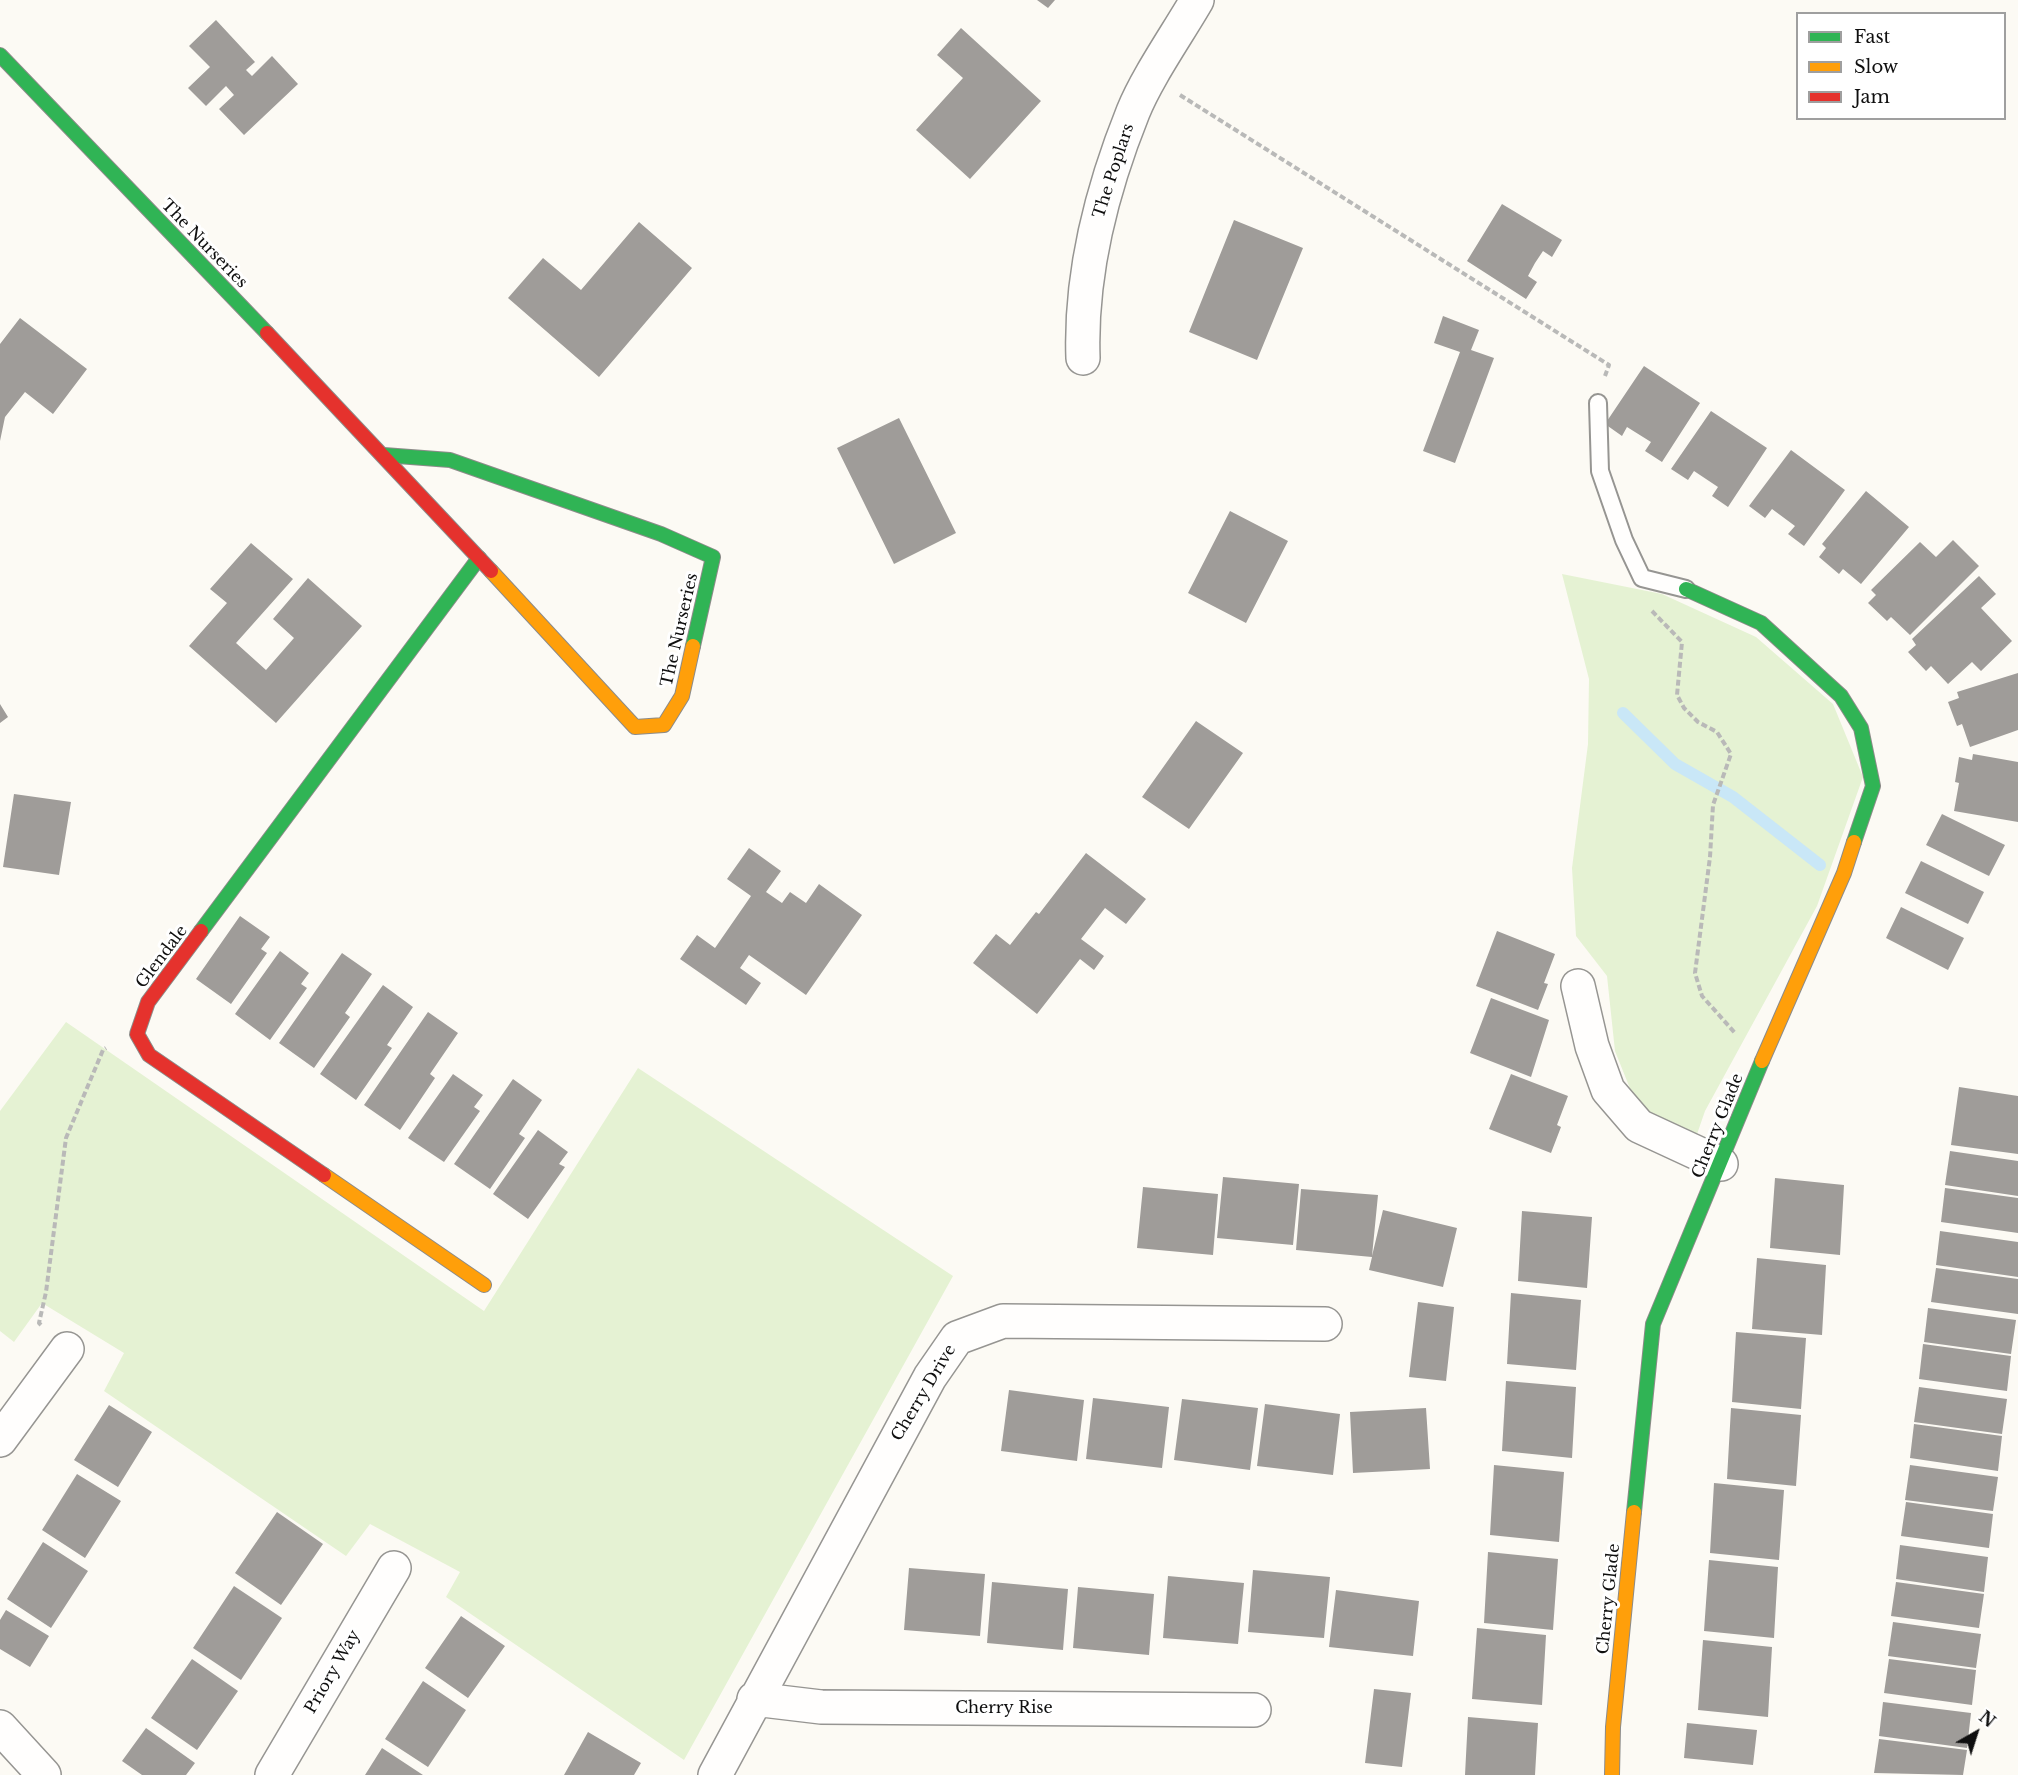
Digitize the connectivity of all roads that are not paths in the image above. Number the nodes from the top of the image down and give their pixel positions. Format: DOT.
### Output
graph roads {
  1 [pos="1197,0"];
  2 [pos="0,55"];
  3 [pos="1083,358"];
  4 [pos="1598,403"];
  5 [pos="384,455"];
  6 [pos="479,558"];
  7 [pos="1686,589"];
  8 [pos="1578,986"];
  9 [pos="1721,1164"];
  10 [pos="484,1285"];
  11 [pos="1325,1323"];
  12 [pos="67,1349"];
  13 [pos="0,1440"];
  14 [pos="394,1568"];
  15 [pos="754,1699"];
  16 [pos="1254,1710"];
  17 [pos="0,1727"];
  18 [pos="44,1775"];
  19 [pos="272,1775"];
  20 [pos="715,1775"];
  21 [pos="1612,1775"];
  1 -- 3 [label="street, The Poplars"];
  2 -- 5 [label="street, The Nurseries"];
  4 -- 7 [label="lane"];
  5 -- 6 [label="street, The Nurseries"];
  5 -- 6 [label="street, The Nurseries"];
  6 -- 10 [label="street, Glendale"];
  7 -- 9 [label="street, Cherry Glade"];
  8 -- 9 [label="street"];
  9 -- 21 [label="street, Cherry Glade"];
  11 -- 15 [label="street, Cherry Drive"];
  12 -- 13 [label="street"];
  14 -- 19 [label="street, Priory Way"];
  15 -- 16 [label="street, Cherry Rise"];
  15 -- 20 [label="street, Cherry Drive"];
  17 -- 18 [label="street"];
}
